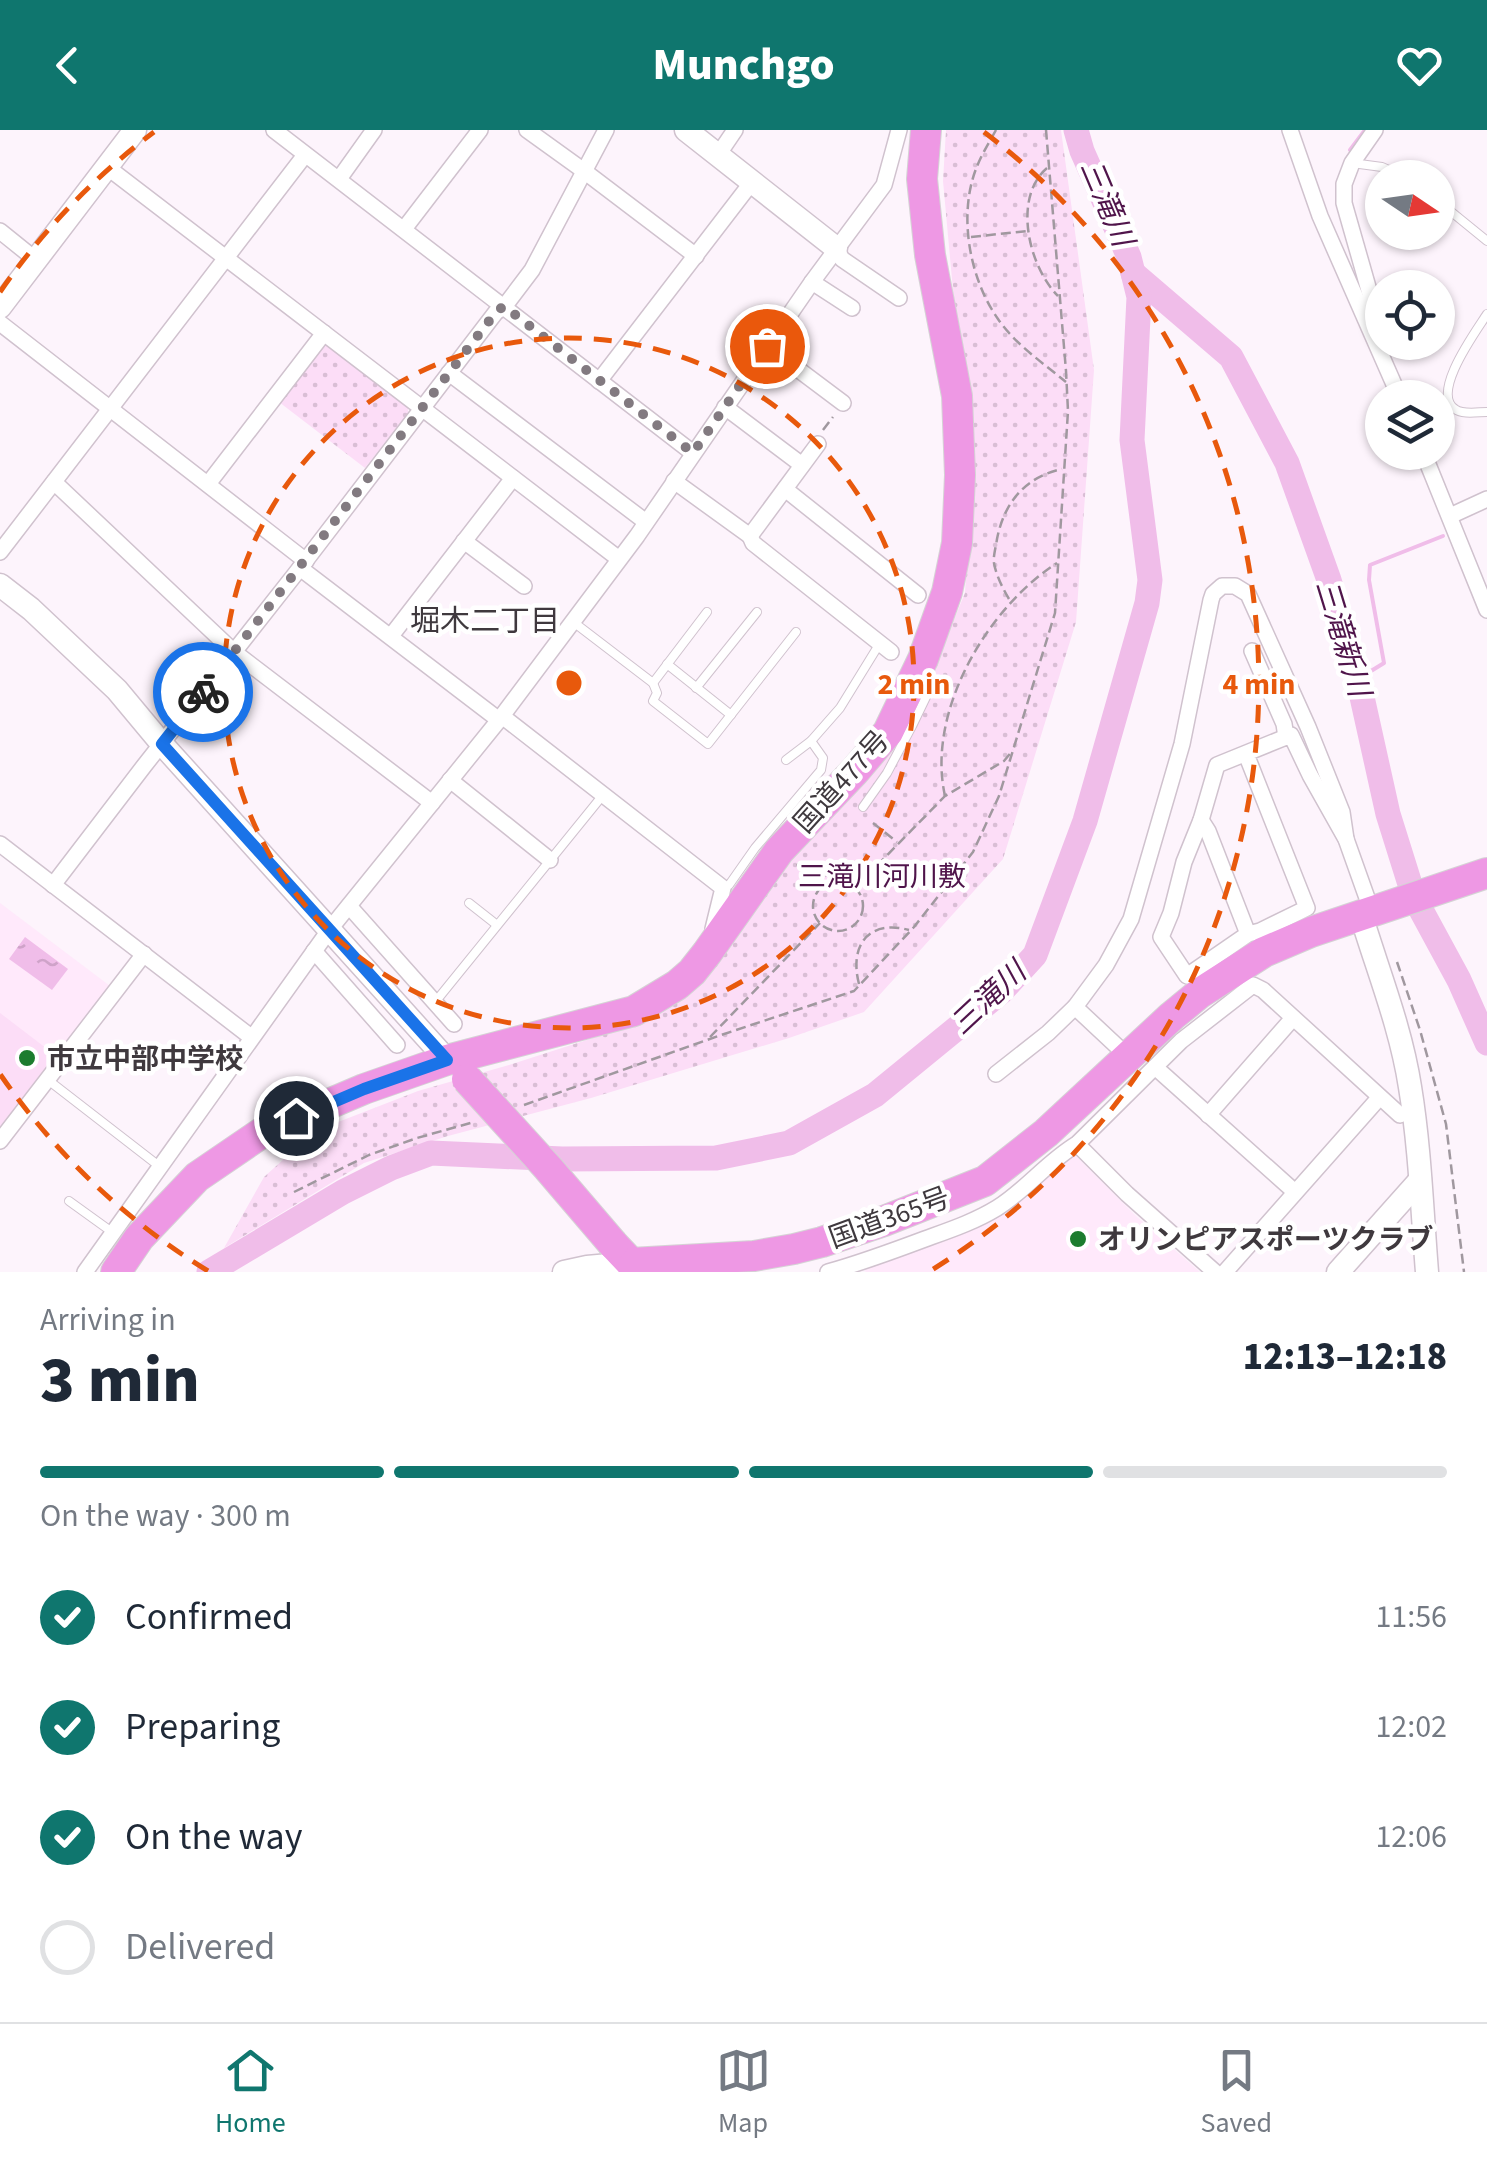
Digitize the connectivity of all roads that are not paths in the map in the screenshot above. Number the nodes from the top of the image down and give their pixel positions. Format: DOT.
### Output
graph roads {
  1 [pos="135,130"];
  2 [pos="274,130"];
  3 [pos="374,130"];
  4 [pos="480,130"];
  5 [pos="526,130"];
  6 [pos="606,130"];
  7 [pos="686,130"];
  8 [pos="735,130"];
  9 [pos="898,130"];
  10 [pos="926,130"];
  11 [pos="1290,130"];
  12 [pos="1375,130"];
  13 [pos="306,155"];
  14 [pos="718,155"];
  15 [pos="1352,163"];
  16 [pos="1365,165"];
  17 [pos="107,167"];
  18 [pos="584,171"];
  19 [pos="339,179"];
  20 [pos="752,182"];
  21 [pos="1455,215"];
  22 [pos="404,229"];
  23 [pos="0,232"];
  24 [pos="1487,240"];
  25 [pos="836,248"];
  26 [pos="696,256"];
  27 [pos="226,258"];
  28 [pos="36,260"];
  29 [pos="1365,276"];
  30 [pos="812,282"];
  31 [pos="899,298"];
  32 [pos="504,306"];
  33 [pos="0,307"];
  34 [pos="852,308"];
  35 [pos="1487,314"];
  36 [pos="1365,317"];
  37 [pos="0,322"];
  38 [pos="324,333"];
  39 [pos="767,346"];
  40 [pos="449,374"];
  41 [pos="600,381"];
  42 [pos="843,403"];
  43 [pos="725,407"];
  44 [pos="111,408"];
  45 [pos="422,408"];
  46 [pos="1487,412"];
  47 [pos="818,444"];
  48 [pos="693,453"];
  49 [pos="802,465"];
  50 [pos="1431,470"];
  51 [pos="513,478"];
  52 [pos="674,481"];
  53 [pos="54,482"];
  54 [pos="208,484"];
  55 [pos="785,489"];
  56 [pos="1487,499"];
  57 [pos="1450,516"];
  58 [pos="646,522"];
  59 [pos="750,536"];
  60 [pos="464,541"];
  61 [pos="0,552"];
  62 [pos="620,559"];
  63 [pos="303,565"];
  64 [pos="0,585"];
  65 [pos="524,586"];
  66 [pos="918,595"];
  67 [pos="1487,610"];
  68 [pos="707,612"];
  69 [pos="757,612"];
  70 [pos="572,621"];
  71 [pos="796,632"];
  72 [pos="392,636"];
  73 [pos="886,648"];
  74 [pos="1252,651"];
  75 [pos="234,652"];
  76 [pos="923,659"];
  77 [pos="667,664"];
  78 [pos="653,683"];
  79 [pos="696,688"];
  80 [pos="731,715"];
  81 [pos="500,718"];
  82 [pos="1286,738"];
  83 [pos="810,740"];
  84 [pos="162,744"];
  85 [pos="1246,754"];
  86 [pos="786,760"];
  87 [pos="450,780"];
  88 [pos="603,795"];
  89 [pos="432,803"];
  90 [pos="864,807"];
  91 [pos="1201,820"];
  92 [pos="1346,839"];
  93 [pos="0,844"];
  94 [pos="550,860"];
  95 [pos="1487,873"];
  96 [pos="53,885"];
  97 [pos="723,888"];
  98 [pos="469,903"];
  99 [pos="348,906"];
  100 [pos="1374,911"];
  101 [pos="497,925"];
  102 [pos="330,930"];
  103 [pos="1248,934"];
  104 [pos="314,951"];
  105 [pos="707,953"];
  106 [pos="144,954"];
  107 [pos="434,1002"];
  108 [pos="1074,1008"];
  109 [pos="1293,1018"];
  110 [pos="454,1024"];
  111 [pos="250,1037"];
  112 [pos="397,1046"];
  113 [pos="1121,1050"];
  114 [pos="1155,1067"];
  115 [pos="457,1069"];
  116 [pos="996,1074"];
  117 [pos="47,1079"];
  118 [pos="1379,1098"];
  119 [pos="1208,1115"];
  120 [pos="1400,1115"];
  121 [pos="0,1141"];
  122 [pos="1077,1144"];
  123 [pos="159,1166"];
  124 [pos="1420,1180"];
  125 [pos="1295,1192"];
  126 [pos="69,1200"];
  127 [pos="112,1232"];
  128 [pos="628,1260"];
  129 [pos="84,1272"];
  130 [pos="116,1272"];
  131 [pos="564,1272"];
  132 [pos="828,1272"];
  133 [pos="1216,1272"];
  134 [pos="1225,1272"];
  135 [pos="1338,1272"];
  136 [pos="1427,1272"];
  1 -- 17 [label="street"];
  2 -- 13 [label="street"];
  3 -- 19 [label="street"];
  4 -- 22 [label="street"];
  5 -- 18 [label="street"];
  6 -- 18 [label="street"];
  7 -- 14 [label="street"];
  8 -- 14 [label="street"];
  9 -- 25 [label="street"];
  10 -- 76 [label="highway, 国道477号"];
  11 -- 36 [label="street"];
  12 -- 15 [label="street"];
  13 -- 19 [label="street"];
  13 -- 27 [label="street"];
  14 -- 20 [label="street"];
  15 -- 16 [label="lane"];
  15 -- 29 [label="street"];
  17 -- 27 [label="street"];
  17 -- 28 [label="street"];
  18 -- 26 [label="street"];
  18 -- 32 [label="street"];
  19 -- 22 [label="street"];
  20 -- 25 [label="street"];
  20 -- 26 [label="street"];
  21 -- 24 [label="lane"];
  22 -- 32 [label="street"];
  23 -- 28 [label="street"];
  25 -- 30 [label="street"];
  25 -- 31 [label="street"];
  26 -- 41 [label="street"];
  27 -- 38 [label="street"];
  27 -- 44 [label="street"];
  28 -- 33 [label="street"];
  30 -- 34 [label="street"];
  30 -- 39 [label="street"];
  32 -- 40 [label="street"];
  32 -- 41 [label="street"];
  35 -- 46 [label="lane"];
  37 -- 44 [label="street"];
  38 -- 45 [label="street"];
  38 -- 54 [label="street"];
  39 -- 42 [label="street"];
  39 -- 43 [label="street"];
  40 -- 45 [label="street"];
  40 -- 58 [label="street"];
  41 -- 48 [label="street"];
  43 -- 48 [label="street"];
  43 -- 49 [label="street"];
  44 -- 53 [label="street"];
  44 -- 54 [label="street"];
  45 -- 51 [label="street"];
  45 -- 63 [label="street"];
  47 -- 49 [label="street"];
  48 -- 52 [label="street"];
  49 -- 55 [label="street"];
  50 -- 57 [label="street"];
  51 -- 60 [label="street"];
  51 -- 62 [label="street"];
  52 -- 58 [label="street"];
  52 -- 59 [label="street"];
  53 -- 61 [label="street"];
  53 -- 75 [label="street"];
  54 -- 63 [label="street"];
  55 -- 59 [label="street"];
  55 -- 66 [label="street"];
  56 -- 57 [label="street"];
  57 -- 67 [label="street"];
  58 -- 62 [label="street"];
  59 -- 73 [label="street"];
  60 -- 65 [label="street"];
  60 -- 72 [label="street"];
  62 -- 70 [label="street"];
  63 -- 72 [label="street"];
  63 -- 75 [label="street"];
  64 -- 84 [label="street"];
  68 -- 77 [label="lane"];
  69 -- 79 [label="lane"];
  70 -- 78 [label="lane"];
  70 -- 81 [label="street"];
  71 -- 80 [label="lane"];
  72 -- 81 [label="street"];
  73 -- 83 [label="lane"];
  74 -- 82 [label="street"];
  75 -- 84 [label="street"];
  75 -- 89 [label="street"];
  76 -- 90 [label="lane"];
  76 -- 105 [label="highway, 国道477号"];
  77 -- 78 [label="lane"];
  77 -- 79 [label="lane"];
  78 -- 80 [label="lane"];
  79 -- 80 [label="lane"];
  81 -- 87 [label="street"];
  81 -- 88 [label="street"];
  82 -- 85 [label="street"];
  82 -- 92 [label="street"];
  83 -- 86 [label="lane"];
  83 -- 97 [label="lane"];
  84 -- 96 [label="street"];
  84 -- 102 [label="street"];
  85 -- 91 [label="street"];
  85 -- 103 [label="street"];
  87 -- 89 [label="street"];
  87 -- 94 [label="street"];
  88 -- 94 [label="lane"];
  88 -- 97 [label="street"];
  89 -- 99 [label="street"];
  91 -- 103 [label="street"];
  91 -- 103 [label="street"];
  92 -- 100 [label="street"];
  92 -- 108 [label="street"];
  93 -- 96 [label="street"];
  94 -- 101 [label="lane"];
  95 -- 100 [label="highway, 国道365号"];
  96 -- 106 [label="street"];
  97 -- 105 [label="street"];
  98 -- 101 [label="lane"];
  99 -- 102 [label="street"];
  99 -- 107 [label="street"];
  100 -- 124 [label="street"];
  100 -- 128 [label="highway, 国道365号"];
  101 -- 107 [label="lane"];
  102 -- 104 [label="street"];
  102 -- 115 [label="street"];
  104 -- 111 [label="street"];
  104 -- 112 [label="street"];
  105 -- 115 [label="highway, 国道477号"];
  106 -- 111 [label="street"];
  106 -- 117 [label="street"];
  107 -- 110 [label="street"];
  108 -- 113 [label="street"];
  108 -- 116 [label="street"];
  109 -- 114 [label="street"];
  109 -- 118 [label="street"];
  109 -- 119 [label="street"];
  111 -- 123 [label="street"];
  114 -- 119 [label="street"];
  114 -- 122 [label="street"];
  115 -- 128 [label="highway, bridge"];
  115 -- 130 [label="highway"];
  117 -- 121 [label="street"];
  117 -- 123 [label="lane"];
  118 -- 120 [label="street"];
  118 -- 125 [label="street"];
  119 -- 125 [label="street"];
  122 -- 132 [label="street"];
  122 -- 133 [label="street"];
  123 -- 127 [label="street"];
  124 -- 135 [label="street"];
  124 -- 136 [label="street"];
  125 -- 134 [label="street"];
  126 -- 127 [label="lane"];
  127 -- 129 [label="street"];
  128 -- 131 [label="street"];
}
